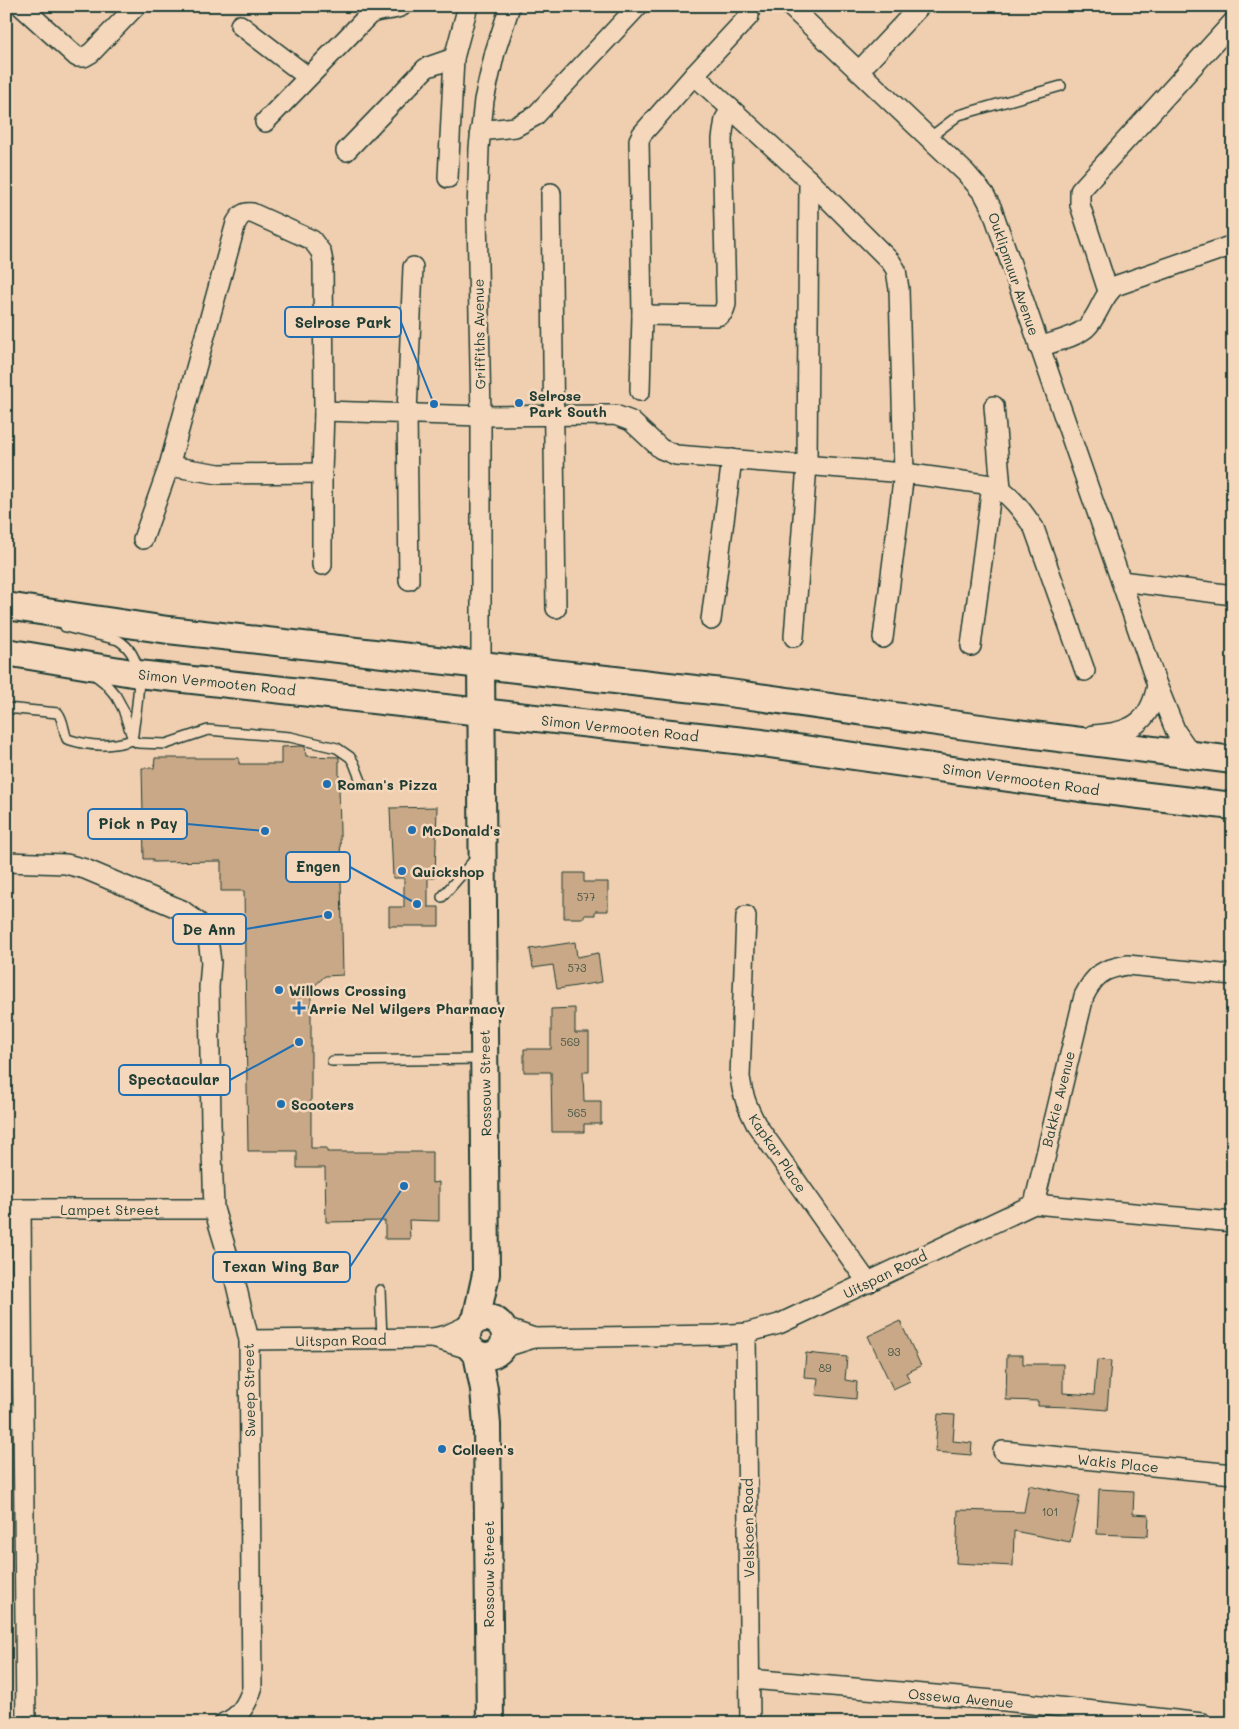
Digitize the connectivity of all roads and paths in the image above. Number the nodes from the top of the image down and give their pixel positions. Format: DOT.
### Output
graph roads {
  1 [pos="21,6"];
  2 [pos="136,6"];
  3 [pos="402,6"];
  4 [pos="468,6"];
  5 [pos="510,6"];
  6 [pos="638,6"];
  7 [pos="790,6"];
  8 [pos="920,6"];
  9 [pos="749,16"];
  10 [pos="1233,22"];
  11 [pos="240,25"];
  12 [pos="454,58"];
  13 [pos="859,71"];
  14 [pos="694,74"];
  15 [pos="308,77"];
  16 [pos="1061,86"];
  17 [pos="731,109"];
  18 [pos="265,122"];
  19 [pos="480,131"];
  20 [pos="929,138"];
  21 [pos="346,152"];
  22 [pos="448,178"];
  23 [pos="809,180"];
  24 [pos="551,193"];
  25 [pos="1233,245"];
  26 [pos="413,267"];
  27 [pos="1108,291"];
  28 [pos="642,315"];
  29 [pos="1039,347"];
  30 [pos="640,391"];
  31 [pos="994,406"];
  32 [pos="324,411"];
  33 [pos="407,414"];
  34 [pos="553,414"];
  35 [pos="482,416"];
  36 [pos="732,459"];
  37 [pos="807,465"];
  38 [pos="169,466"];
  39 [pos="322,473"];
  40 [pos="904,473"];
  41 [pos="997,487"];
  42 [pos="143,539"];
  43 [pos="322,565"];
  44 [pos="409,580"];
  45 [pos="1121,581"];
  46 [pos="1233,595"];
  47 [pos="6,606"];
  48 [pos="556,608"];
  49 [pos="6,613"];
  50 [pos="30,619"];
  51 [pos="711,620"];
  52 [pos="54,625"];
  53 [pos="794,637"];
  54 [pos="883,638"];
  55 [pos="971,646"];
  56 [pos="6,652"];
  57 [pos="80,665"];
  58 [pos="481,665"];
  59 [pos="1085,671"];
  60 [pos="138,674"];
  61 [pos="1157,685"];
  62 [pos="6,708"];
  63 [pos="480,712"];
  64 [pos="1047,737"];
  65 [pos="133,738"];
  66 [pos="1192,755"];
  67 [pos="1233,760"];
  68 [pos="361,781"];
  69 [pos="1233,806"];
  70 [pos="482,852"];
  71 [pos="6,862"];
  72 [pos="442,897"];
  73 [pos="746,916"];
  74 [pos="1233,975"];
  75 [pos="485,1059"];
  76 [pos="332,1061"];
  77 [pos="1034,1204"];
  78 [pos="13,1209"];
  79 [pos="214,1209"];
  80 [pos="1233,1222"];
  81 [pos="486,1274"];
  82 [pos="868,1283"];
  83 [pos="380,1290"];
  84 [pos="474,1322"];
  85 [pos="746,1333"];
  86 [pos="433,1338"];
  87 [pos="382,1339"];
  88 [pos="249,1340"];
  89 [pos="492,1342"];
  90 [pos="1002,1451"];
  91 [pos="1233,1474"];
  92 [pos="750,1679"];
  93 [pos="26,1723"];
  94 [pos="224,1723"];
  95 [pos="490,1723"];
  96 [pos="750,1723"];
  97 [pos="1202,1723"];
  1 -- 2 [label="street"];
  3 -- 15 [label="street"];
  4 -- 12 [label="street"];
  5 -- 19 [label="street, Griffiths Avenue"];
  6 -- 19 [label="street"];
  7 -- 13 [label="street, Ouklipmuur Avenue"];
  8 -- 13 [label="street"];
  9 -- 14 [label="street"];
  10 -- 27 [label="street"];
  11 -- 15 [label="street"];
  12 -- 21 [label="street"];
  12 -- 22 [label="street"];
  13 -- 20 [label="street, Ouklipmuur Avenue"];
  14 -- 17 [label="street"];
  14 -- 28 [label="street"];
  15 -- 18 [label="street"];
  16 -- 20 [label="lane"];
  17 -- 23 [label="street"];
  17 -- 28 [label="street"];
  19 -- 35 [label="street, Griffiths Avenue"];
  20 -- 29 [label="street, Ouklipmuur Avenue"];
  23 -- 37 [label="street"];
  23 -- 40 [label="street"];
  24 -- 34 [label="street"];
  25 -- 27 [label="street"];
  26 -- 33 [label="street"];
  27 -- 29 [label="street"];
  28 -- 30 [label="street"];
  29 -- 45 [label="street, Ouklipmuur Avenue"];
  31 -- 41 [label="street"];
  32 -- 33 [label="street"];
  32 -- 38 [label="street"];
  32 -- 39 [label="street"];
  33 -- 35 [label="street"];
  33 -- 44 [label="street"];
  34 -- 35 [label="street"];
  34 -- 36 [label="street"];
  34 -- 48 [label="street"];
  35 -- 58 [label="street, Griffiths Avenue"];
  36 -- 37 [label="street"];
  36 -- 51 [label="street"];
  37 -- 40 [label="street"];
  37 -- 53 [label="street"];
  38 -- 39 [label="street"];
  38 -- 42 [label="street"];
  39 -- 43 [label="street"];
  40 -- 41 [label="street"];
  40 -- 54 [label="street"];
  41 -- 55 [label="street"];
  41 -- 59 [label="street"];
  45 -- 46 [label="street"];
  45 -- 61 [label="street, Ouklipmuur Avenue"];
  47 -- 58 [label="main road"];
  49 -- 50 [label="lane"];
  52 -- 60 [label="lane"];
  56 -- 57 [label="main road, Simon Vermooten Road"];
  57 -- 60 [label="main road, Simon Vermooten Road"];
  57 -- 65 [label="lane"];
  58 -- 63 [label="main road, Rossouw Street"];
  58 -- 64 [label="main road"];
  60 -- 63 [label="main road, Simon Vermooten Road"];
  60 -- 65 [label="lane"];
  61 -- 64 [label="street"];
  61 -- 66 [label="street, Ouklipmuur Avenue"];
  62 -- 65 [label="lane"];
  63 -- 69 [label="main road, Simon Vermooten Road"];
  63 -- 70 [label="main road, Rossouw Street"];
  64 -- 66 [label="main road"];
  65 -- 68 [label="lane"];
  66 -- 67 [label="main road"];
  70 -- 72 [label="lane"];
  70 -- 75 [label="main road, Rossouw Street"];
  71 -- 79 [label="street, Sweep Street"];
  73 -- 82 [label="street, Kapkar Place"];
  74 -- 77 [label="street, Bakkie Avenue"];
  75 -- 76 [label="lane"];
  75 -- 81 [label="main road, Rossouw Street"];
  77 -- 80 [label="street, Uitspan Road"];
  77 -- 82 [label="street, Uitspan Road"];
  78 -- 79 [label="street, Lampet Street"];
  78 -- 93 [label="street"];
  79 -- 88 [label="street, Sweep Street"];
  81 -- 84 [label="main road, Rossouw Street"];
  81 -- 89 [label="main road, Rossouw Street"];
  82 -- 85 [label="street, Uitspan Road"];
  83 -- 87 [label="lane"];
  84 -- 86 [label="street, Uitspan Road"];
  84 -- 89 [label="main road"];
  85 -- 89 [label="street, Uitspan Road"];
  85 -- 92 [label="street, Velskoen Road"];
  86 -- 87 [label="street, Uitspan Road"];
  86 -- 89 [label="street, Uitspan Road"];
  87 -- 88 [label="street, Uitspan Road"];
  88 -- 94 [label="street, Sweep Street"];
  89 -- 95 [label="main road, Rossouw Street"];
  90 -- 91 [label="street, Wakis Place"];
  92 -- 96 [label="street, Velskoen Road"];
  92 -- 97 [label="street, Ossewa Avenue"];
}
